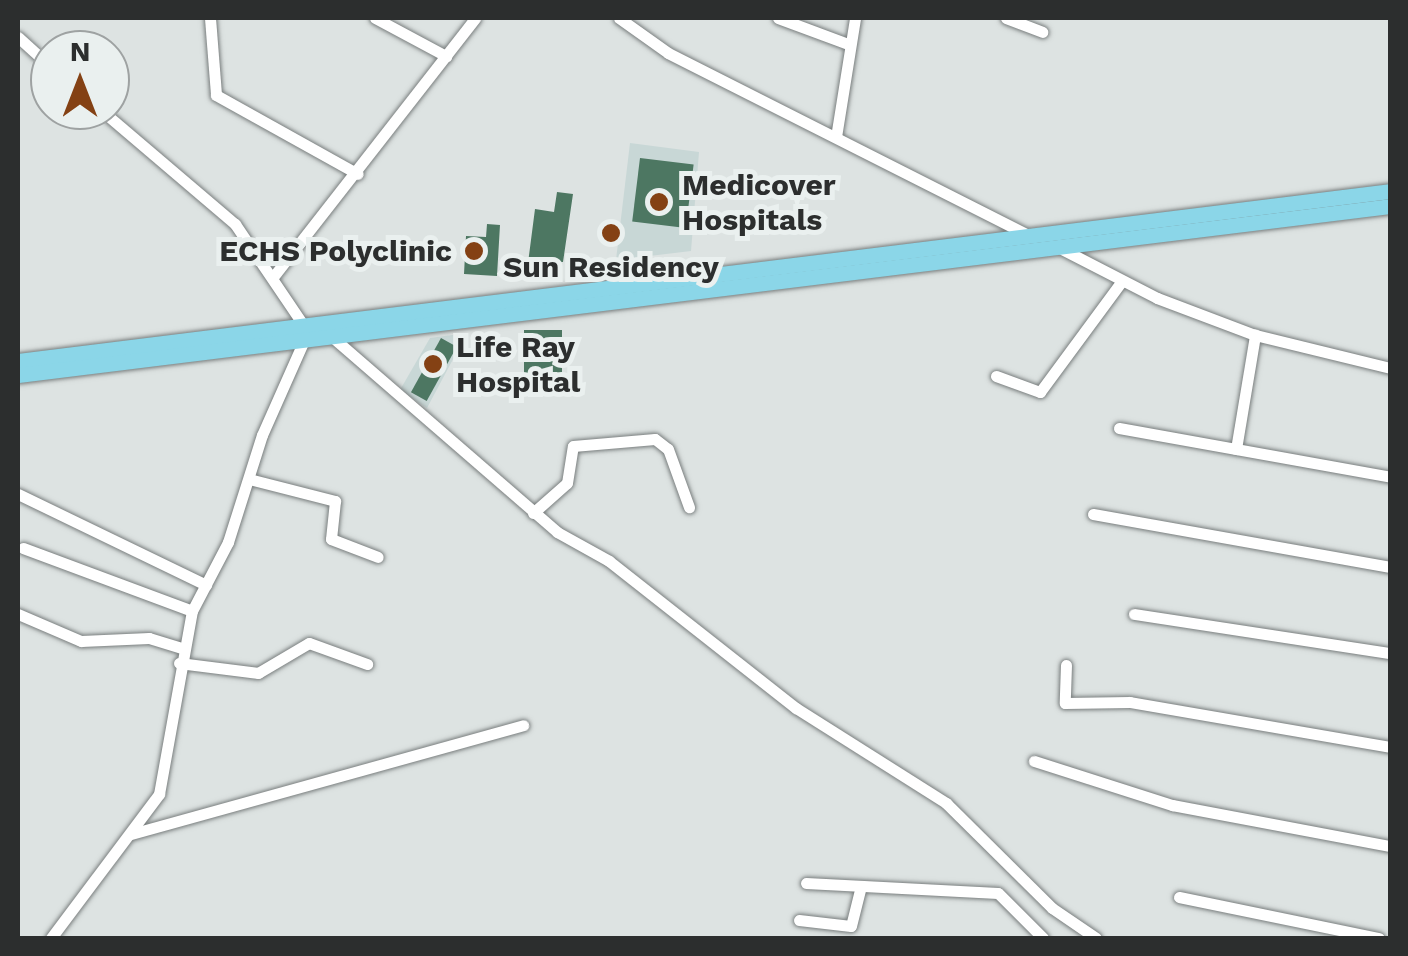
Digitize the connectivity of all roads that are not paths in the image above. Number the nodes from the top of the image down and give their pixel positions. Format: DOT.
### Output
graph roads {
  1 [pos="210,18"];
  2 [pos="375,18"];
  3 [pos="475,18"];
  4 [pos="619,18"];
  5 [pos="778,18"];
  6 [pos="856,18"];
  7 [pos="1006,18"];
  8 [pos="1042,32"];
  9 [pos="848,44"];
  10 [pos="446,56"];
  11 [pos="125,130"];
  12 [pos="836,138"];
  13 [pos="358,174"];
  14 [pos="1390,191"];
  15 [pos="1390,206"];
  16 [pos="1031,236"];
  17 [pos="1058,247"];
  18 [pos="274,276"];
  19 [pos="1121,282"];
  20 [pos="303,331"];
  21 [pos="1255,335"];
  22 [pos="331,336"];
  23 [pos="18,362"];
  24 [pos="1390,368"];
  25 [pos="18,375"];
  26 [pos="996,376"];
  27 [pos="1118,428"];
  28 [pos="1236,449"];
  29 [pos="1390,477"];
  30 [pos="250,479"];
  31 [pos="18,494"];
  32 [pos="689,506"];
  33 [pos="533,512"];
  34 [pos="1092,514"];
  35 [pos="23,548"];
  36 [pos="378,557"];
  37 [pos="1390,566"];
  38 [pos="206,585"];
  39 [pos="192,612"];
  40 [pos="18,614"];
  41 [pos="1134,614"];
  42 [pos="182,648"];
  43 [pos="1390,653"];
  44 [pos="178,663"];
  45 [pos="366,664"];
  46 [pos="1066,665"];
  47 [pos="523,725"];
  48 [pos="1390,747"];
  49 [pos="1034,762"];
  50 [pos="132,834"];
  51 [pos="1390,846"];
  52 [pos="806,883"];
  53 [pos="860,889"];
  54 [pos="1180,897"];
  55 [pos="1052,908"];
  56 [pos="799,920"];
  57 [pos="1038,933"];
  58 [pos="51,938"];
  59 [pos="1096,938"];
  60 [pos="1379,938"];
  1 -- 13 [label="street"];
  2 -- 10 [label="street"];
  3 -- 10 [label="street"];
  4 -- 12 [label="street"];
  5 -- 9 [label="street"];
  6 -- 9 [label="street"];
  7 -- 8 [label="street"];
  9 -- 12 [label="street"];
  10 -- 13 [label="street"];
  11 -- 18 [label="street"];
  12 -- 16 [label="street"];
  13 -- 18 [label="street"];
  14 -- 16 [label="main road"];
  15 -- 17 [label="main road"];
  16 -- 17 [label="street"];
  16 -- 20 [label="main road"];
  17 -- 19 [label="street"];
  17 -- 22 [label="main road"];
  18 -- 20 [label="street"];
  19 -- 21 [label="street"];
  19 -- 26 [label="street"];
  20 -- 22 [label="main road"];
  20 -- 23 [label="main road"];
  20 -- 25 [label="main road"];
  20 -- 30 [label="street"];
  21 -- 24 [label="street"];
  21 -- 28 [label="street"];
  22 -- 33 [label="street"];
  27 -- 28 [label="street"];
  28 -- 29 [label="street"];
  30 -- 36 [label="street"];
  30 -- 38 [label="street"];
  31 -- 38 [label="street"];
  32 -- 33 [label="street"];
  33 -- 55 [label="street"];
  34 -- 37 [label="street"];
  35 -- 39 [label="street"];
  38 -- 39 [label="street"];
  39 -- 42 [label="street"];
  40 -- 42 [label="street"];
  41 -- 43 [label="street"];
  42 -- 44 [label="street"];
  44 -- 45 [label="street"];
  44 -- 50 [label="street"];
  46 -- 48 [label="street"];
  47 -- 50 [label="street"];
  49 -- 51 [label="street"];
  50 -- 58 [label="street"];
  52 -- 53 [label="street"];
  53 -- 56 [label="street"];
  53 -- 57 [label="street"];
  54 -- 60 [label="street"];
  55 -- 57 [label="street"];
  55 -- 59 [label="street"];
}
